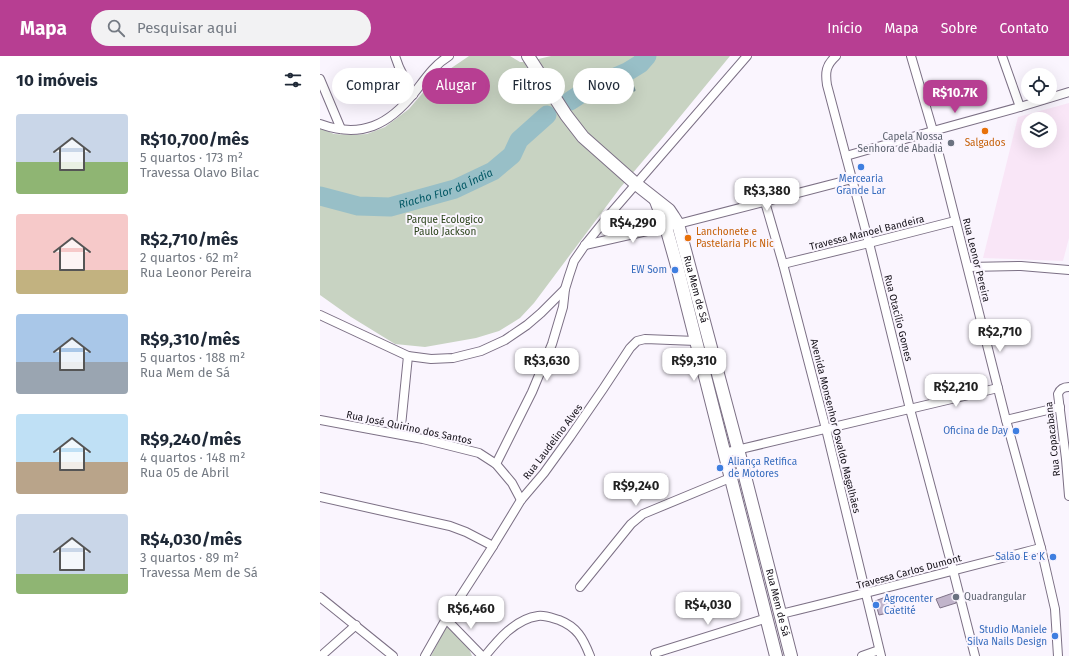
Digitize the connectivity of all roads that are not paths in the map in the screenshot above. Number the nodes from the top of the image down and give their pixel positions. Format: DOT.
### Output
graph roads {
  1 [pos="394,56"];
  2 [pos="449,56"];
  3 [pos="530,56"];
  4 [pos="747,56"];
  5 [pos="836,56"];
  6 [pos="911,56"];
  7 [pos="1002,56"];
  8 [pos="400,68"];
  9 [pos="320,79"];
  10 [pos="1069,92"];
  11 [pos="414,94"];
  12 [pos="405,104"];
  13 [pos="1020,107"];
  14 [pos="320,124"];
  15 [pos="341,129"];
  16 [pos="933,130"];
  17 [pos="846,156"];
  18 [pos="852,179"];
  19 [pos="636,184"];
  20 [pos="765,202"];
  21 [pos="955,221"];
  22 [pos="672,225"];
  23 [pos="869,243"];
  24 [pos="585,245"];
  25 [pos="783,264"];
  26 [pos="968,267"];
  27 [pos="1069,270"];
  28 [pos="565,289"];
  29 [pos="320,315"];
  30 [pos="697,343"];
  31 [pos="711,344"];
  32 [pos="408,356"];
  33 [pos="1069,387"];
  34 [pos="998,388"];
  35 [pos="1060,407"];
  36 [pos="910,408"];
  37 [pos="320,420"];
  38 [pos="1006,420"];
  39 [pos="401,426"];
  40 [pos="826,429"];
  41 [pos="738,449"];
  42 [pos="724,453"];
  43 [pos="496,464"];
  44 [pos="730,478"];
  45 [pos="1069,496"];
  46 [pos="320,497"];
  47 [pos="521,500"];
  48 [pos="493,546"];
  49 [pos="1041,548"];
  50 [pos="953,570"];
  51 [pos="580,587"];
  52 [pos="865,594"];
  53 [pos="320,596"];
  54 [pos="781,614"];
  55 [pos="767,618"];
  56 [pos="446,619"];
  57 [pos="356,625"];
  58 [pos="655,653"];
  59 [pos="880,653"];
  60 [pos="321,656"];
  61 [pos="393,656"];
  62 [pos="425,656"];
  63 [pos="483,656"];
  64 [pos="590,656"];
  65 [pos="776,656"];
  66 [pos="791,656"];
  67 [pos="862,656"];
  68 [pos="975,656"];
  69 [pos="1058,656"];
  1 -- 8 [label="street"];
  2 -- 11 [label="street"];
  3 -- 19 [label="street, Rua Mem de Sá"];
  4 -- 19 [label="street"];
  5 -- 17 [label="street, Rua Otacílio Gomes"];
  6 -- 16 [label="street, Rua Leonor Pereira"];
  7 -- 13 [label="street"];
  9 -- 15 [label="street"];
  10 -- 13 [label="street"];
  12 -- 15 [label="street"];
  13 -- 16 [label="street"];
  14 -- 15 [label="street"];
  16 -- 17 [label="street"];
  16 -- 21 [label="street, Rua Leonor Pereira"];
  17 -- 18 [label="street, Rua Otacílio Gomes"];
  18 -- 20 [label="street"];
  18 -- 23 [label="street, Rua Otacílio Gomes"];
  19 -- 22 [label="street, Rua Mem de Sá"];
  19 -- 24 [label="street"];
  20 -- 22 [label="street"];
  20 -- 25 [label="street, Avenida Monsenhor Osvaldo Magalhães"];
  21 -- 23 [label="street, Travessa Manoel Bandeira"];
  21 -- 26 [label="street, Rua Leonor Pereira"];
  22 -- 24 [label="street"];
  22 -- 30 [label="street, Rua Mem de Sá"];
  22 -- 31 [label="street, Rua Mem de Sá"];
  23 -- 25 [label="street, Travessa Manoel Bandeira"];
  23 -- 36 [label="street, Rua Otacílio Gomes"];
  24 -- 28 [label="street"];
  25 -- 40 [label="street, Avenida Monsenhor Osvaldo Magalhães"];
  26 -- 27 [label="street"];
  26 -- 34 [label="street, Rua Leonor Pereira"];
  28 -- 32 [label="street"];
  28 -- 43 [label="street"];
  29 -- 32 [label="street"];
  30 -- 31 [label="street"];
  30 -- 42 [label="street, Rua Mem de Sá"];
  30 -- 47 [label="street, Rua Laudelino Alves"];
  31 -- 41 [label="street, Rua Mem de Sá"];
  32 -- 39 [label="street"];
  33 -- 35 [label="street, Rua Copacabana"];
  34 -- 36 [label="street"];
  34 -- 38 [label="street, Rua Leonor Pereira"];
  35 -- 38 [label="street"];
  35 -- 45 [label="street, Rua Copacabana"];
  36 -- 40 [label="street"];
  36 -- 50 [label="street, Rua Otacílio Gomes"];
  37 -- 43 [label="street, Rua José Quirino dos Santos"];
  38 -- 49 [label="street, Rua Leonor Pereira"];
  40 -- 41 [label="street"];
  40 -- 52 [label="street, Avenida Monsenhor Osvaldo Magalhães"];
  41 -- 42 [label="street"];
  41 -- 54 [label="street, Rua Mem de Sá"];
  42 -- 44 [label="street, Rua Mem de Sá"];
  43 -- 47 [label="street, Rua José Quirino dos Santos"];
  44 -- 51 [label="street"];
  44 -- 55 [label="street, Rua Mem de Sá"];
  46 -- 48 [label="street"];
  47 -- 48 [label="street, Rua Laudelino Alves"];
  48 -- 56 [label="street, Rua Laudelino Alves"];
  49 -- 50 [label="street, Travessa Carlos Dumont"];
  49 -- 69 [label="street, Rua Leonor Pereira"];
  50 -- 52 [label="street, Travessa Carlos Dumont"];
  50 -- 68 [label="street, Rua Otacílio Gomes"];
  52 -- 54 [label="street, Travessa Carlos Dumont"];
  52 -- 59 [label="street, Avenida Monsenhor Osvaldo Magalhães"];
  53 -- 57 [label="street"];
  54 -- 66 [label="street, Rua Mem de Sá"];
  55 -- 58 [label="street"];
  55 -- 65 [label="street, Rua Mem de Sá"];
  56 -- 62 [label="street, Rua Laudelino Alves"];
  56 -- 63 [label="street"];
  57 -- 60 [label="street"];
  57 -- 61 [label="street"];
  59 -- 67 [label="street"];
  63 -- 64 [label="street"];
}
